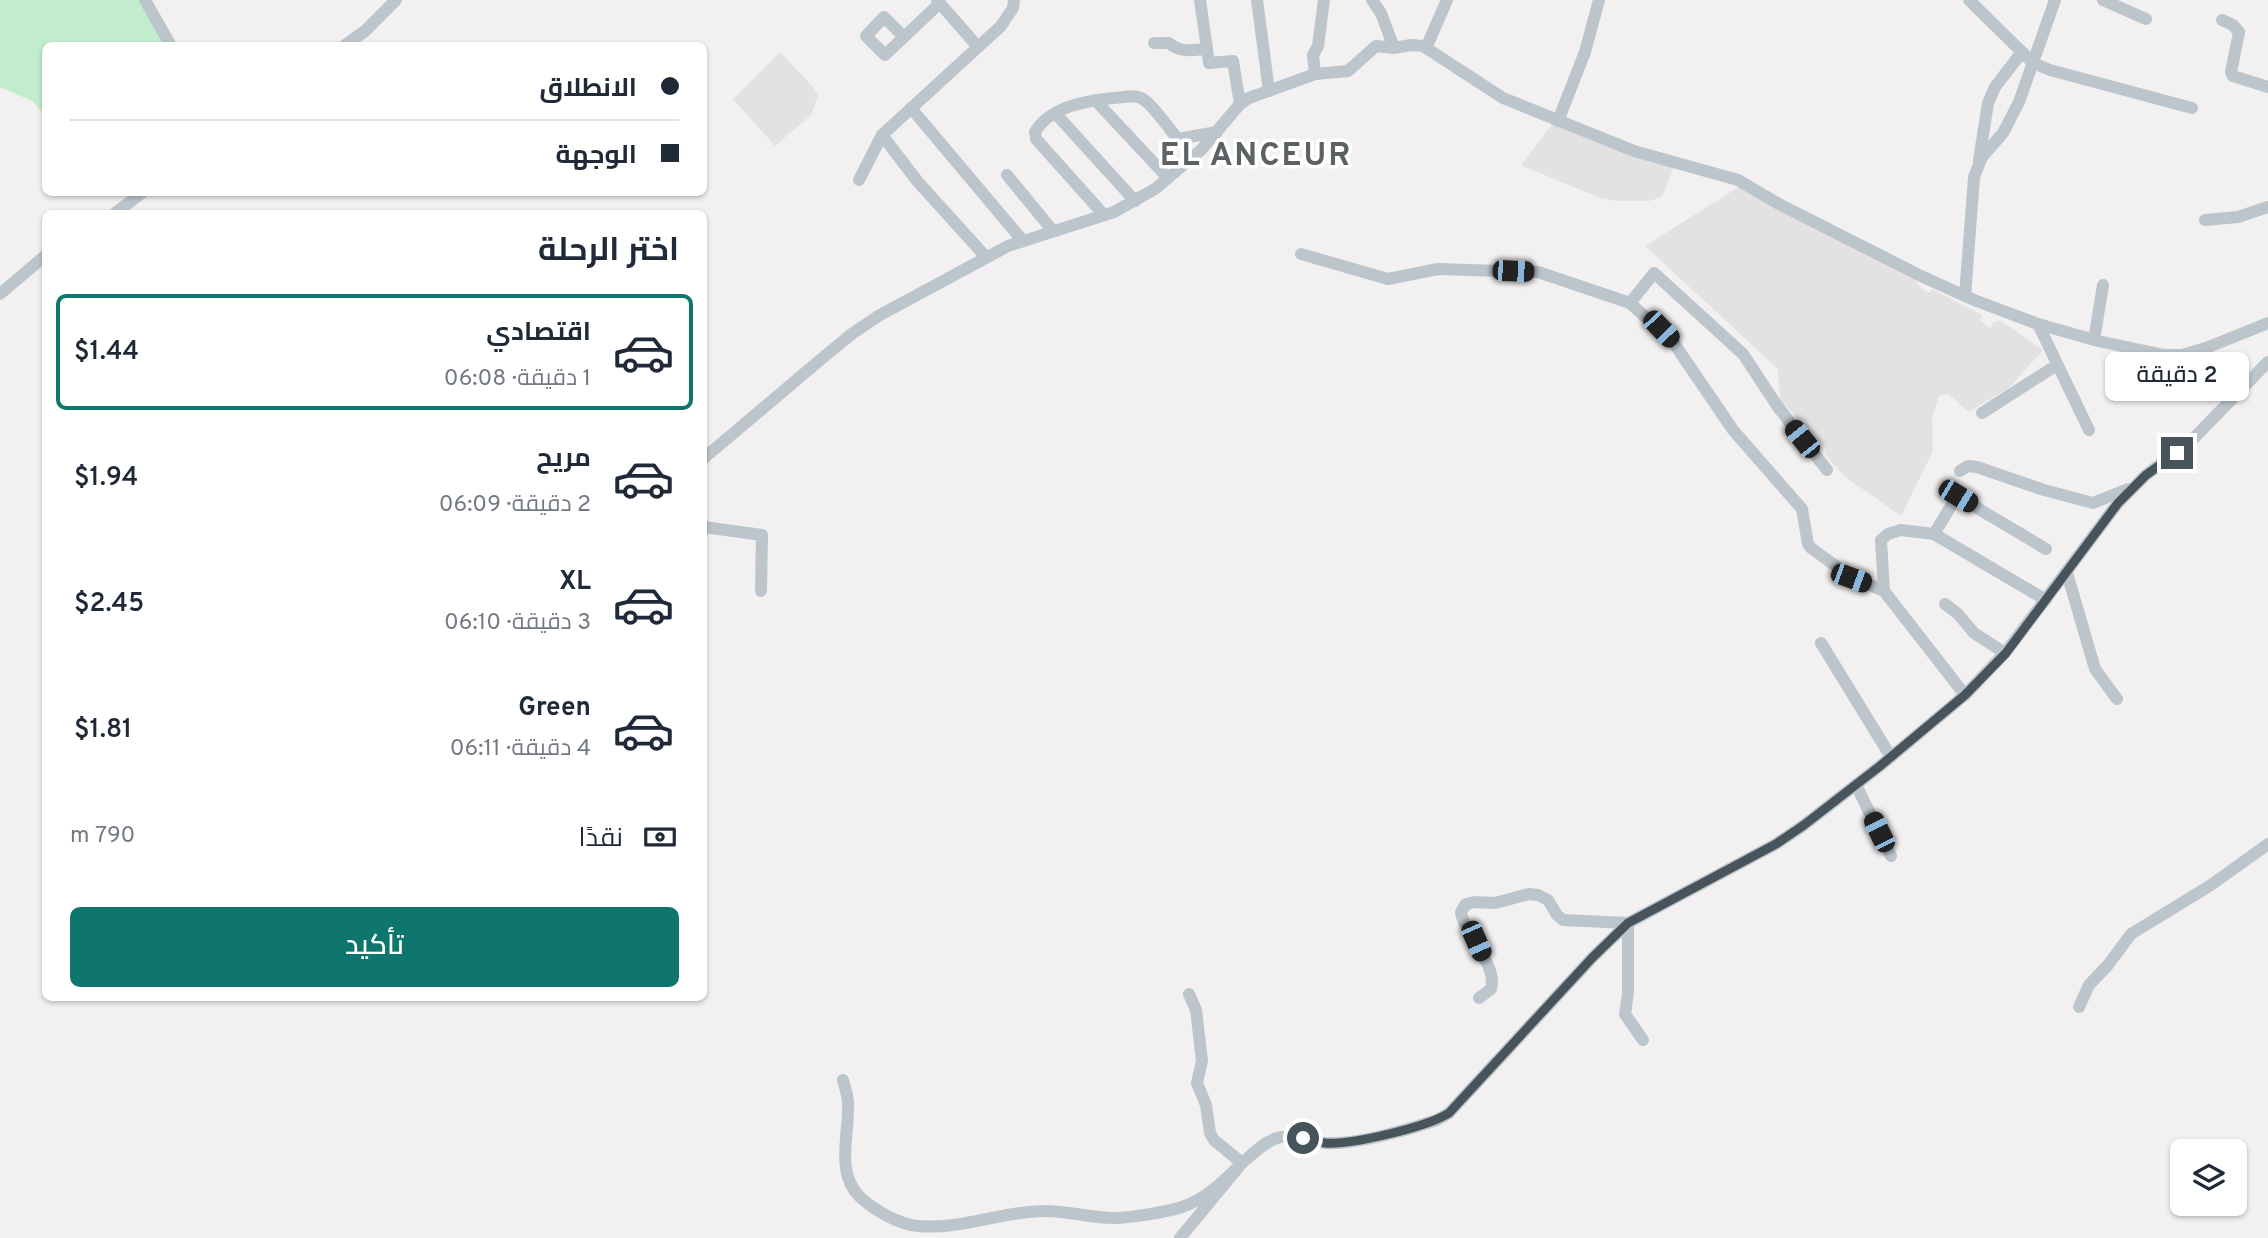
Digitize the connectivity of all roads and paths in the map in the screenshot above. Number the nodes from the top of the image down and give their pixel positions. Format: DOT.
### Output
graph roads {
  1 [pos="145,0"];
  2 [pos="396,0"];
  3 [pos="1014,0"];
  4 [pos="1200,0"];
  5 [pos="1257,0"];
  6 [pos="1324,0"];
  7 [pos="1372,0"];
  8 [pos="1447,0"];
  9 [pos="1600,0"];
  10 [pos="1969,0"];
  11 [pos="2054,0"];
  12 [pos="2103,0"];
  13 [pos="938,2"];
  14 [pos="2146,19"];
  15 [pos="2222,20"];
  16 [pos="904,37"];
  17 [pos="169,42"];
  18 [pos="350,42"];
  19 [pos="1154,43"];
  20 [pos="978,47"];
  21 [pos="1394,48"];
  22 [pos="1426,48"];
  23 [pos="1207,49"];
  24 [pos="2022,52"];
  25 [pos="2033,63"];
  26 [pos="1315,74"];
  27 [pos="2268,87"];
  28 [pos="1269,91"];
  29 [pos="1095,100"];
  30 [pos="1240,104"];
  31 [pos="911,108"];
  32 [pos="2192,108"];
  33 [pos="1056,114"];
  34 [pos="1558,121"];
  35 [pos="1217,132"];
  36 [pos="882,135"];
  37 [pos="1978,164"];
  38 [pos="1007,174"];
  39 [pos="1168,178"];
  40 [pos="859,180"];
  41 [pos="138,196"];
  42 [pos="1135,201"];
  43 [pos="2268,207"];
  44 [pos="119,210"];
  45 [pos="1104,215"];
  46 [pos="2205,220"];
  47 [pos="1053,231"];
  48 [pos="1023,241"];
  49 [pos="1301,254"];
  50 [pos="986,257"];
  51 [pos="42,258"];
  52 [pos="2104,285"];
  53 [pos="0,294"];
  54 [pos="1965,296"];
  55 [pos="1630,303"];
  56 [pos="2268,323"];
  57 [pos="2038,324"];
  58 [pos="2094,340"];
  59 [pos="2268,362"];
  60 [pos="2057,365"];
  61 [pos="1982,413"];
  62 [pos="2089,430"];
  63 [pos="707,455"];
  64 [pos="1827,470"];
  65 [pos="1960,471"];
  66 [pos="2134,487"];
  67 [pos="707,527"];
  68 [pos="1934,534"];
  69 [pos="2046,549"];
  70 [pos="2067,573"];
  71 [pos="761,591"];
  72 [pos="1884,592"];
  73 [pos="2046,600"];
  74 [pos="1945,604"];
  75 [pos="1821,643"];
  76 [pos="2006,653"];
  77 [pos="1965,695"];
  78 [pos="2117,699"];
  79 [pos="1891,757"];
  80 [pos="1856,785"];
  81 [pos="2268,844"];
  82 [pos="1891,856"];
  83 [pos="1628,923"];
  84 [pos="1189,994"];
  85 [pos="1479,999"];
  86 [pos="2079,1007"];
  87 [pos="1643,1040"];
  88 [pos="843,1080"];
  89 [pos="1242,1163"];
  90 [pos="1180,1238"];
  1 -- 17 [label="street"];
  2 -- 18 [label="street"];
  3 -- 20 [label="street"];
  4 -- 23 [label="street"];
  5 -- 28 [label="street"];
  6 -- 26 [label="street"];
  7 -- 21 [label="street"];
  8 -- 22 [label="street"];
  9 -- 34 [label="street"];
  10 -- 24 [label="street"];
  11 -- 25 [label="street"];
  12 -- 14 [label="street"];
  13 -- 16 [label="street"];
  13 -- 20 [label="street"];
  15 -- 27 [label="street"];
  19 -- 23 [label="street"];
  20 -- 31 [label="street"];
  21 -- 22 [label="street"];
  21 -- 26 [label="street"];
  22 -- 34 [label="street"];
  23 -- 30 [label="street"];
  24 -- 25 [label="street"];
  24 -- 37 [label="street"];
  25 -- 32 [label="street"];
  25 -- 37 [label="street"];
  26 -- 28 [label="street"];
  28 -- 30 [label="street"];
  29 -- 33 [label="street"];
  29 -- 35 [label="street"];
  29 -- 39 [label="street"];
  30 -- 35 [label="street"];
  31 -- 36 [label="street"];
  31 -- 48 [label="street"];
  33 -- 42 [label="street"];
  33 -- 45 [label="street"];
  34 -- 54 [label="street"];
  35 -- 39 [label="street"];
  36 -- 40 [label="street"];
  36 -- 50 [label="street"];
  37 -- 54 [label="street"];
  38 -- 47 [label="street"];
  39 -- 42 [label="street"];
  41 -- 44 [label="street"];
  42 -- 45 [label="street"];
  43 -- 46 [label="street"];
  45 -- 47 [label="street"];
  47 -- 48 [label="street"];
  48 -- 50 [label="street"];
  49 -- 55 [label="street"];
  50 -- 63 [label="street"];
  51 -- 53 [label="street"];
  52 -- 58 [label="street"];
  54 -- 57 [label="street"];
  55 -- 64 [label="street"];
  55 -- 72 [label="street"];
  56 -- 58 [label="street"];
  57 -- 58 [label="street"];
  57 -- 60 [label="street"];
  59 -- 66 [label="street"];
  60 -- 61 [label="street"];
  60 -- 62 [label="street"];
  65 -- 66 [label="street"];
  66 -- 70 [label="street"];
  67 -- 71 [label="street"];
  68 -- 69 [label="street"];
  68 -- 72 [label="street"];
  68 -- 73 [label="street"];
  70 -- 73 [label="street"];
  70 -- 78 [label="street"];
  72 -- 77 [label="street"];
  73 -- 76 [label="street"];
  74 -- 76 [label="street"];
  75 -- 79 [label="street"];
  76 -- 77 [label="street"];
  77 -- 79 [label="street"];
  79 -- 80 [label="street"];
  80 -- 82 [label="street"];
  80 -- 83 [label="street"];
  81 -- 86 [label="street"];
  83 -- 85 [label="street"];
  83 -- 87 [label="street"];
  83 -- 89 [label="street"];
  84 -- 89 [label="street"];
  88 -- 89 [label="street"];
  89 -- 90 [label="street"];
}
